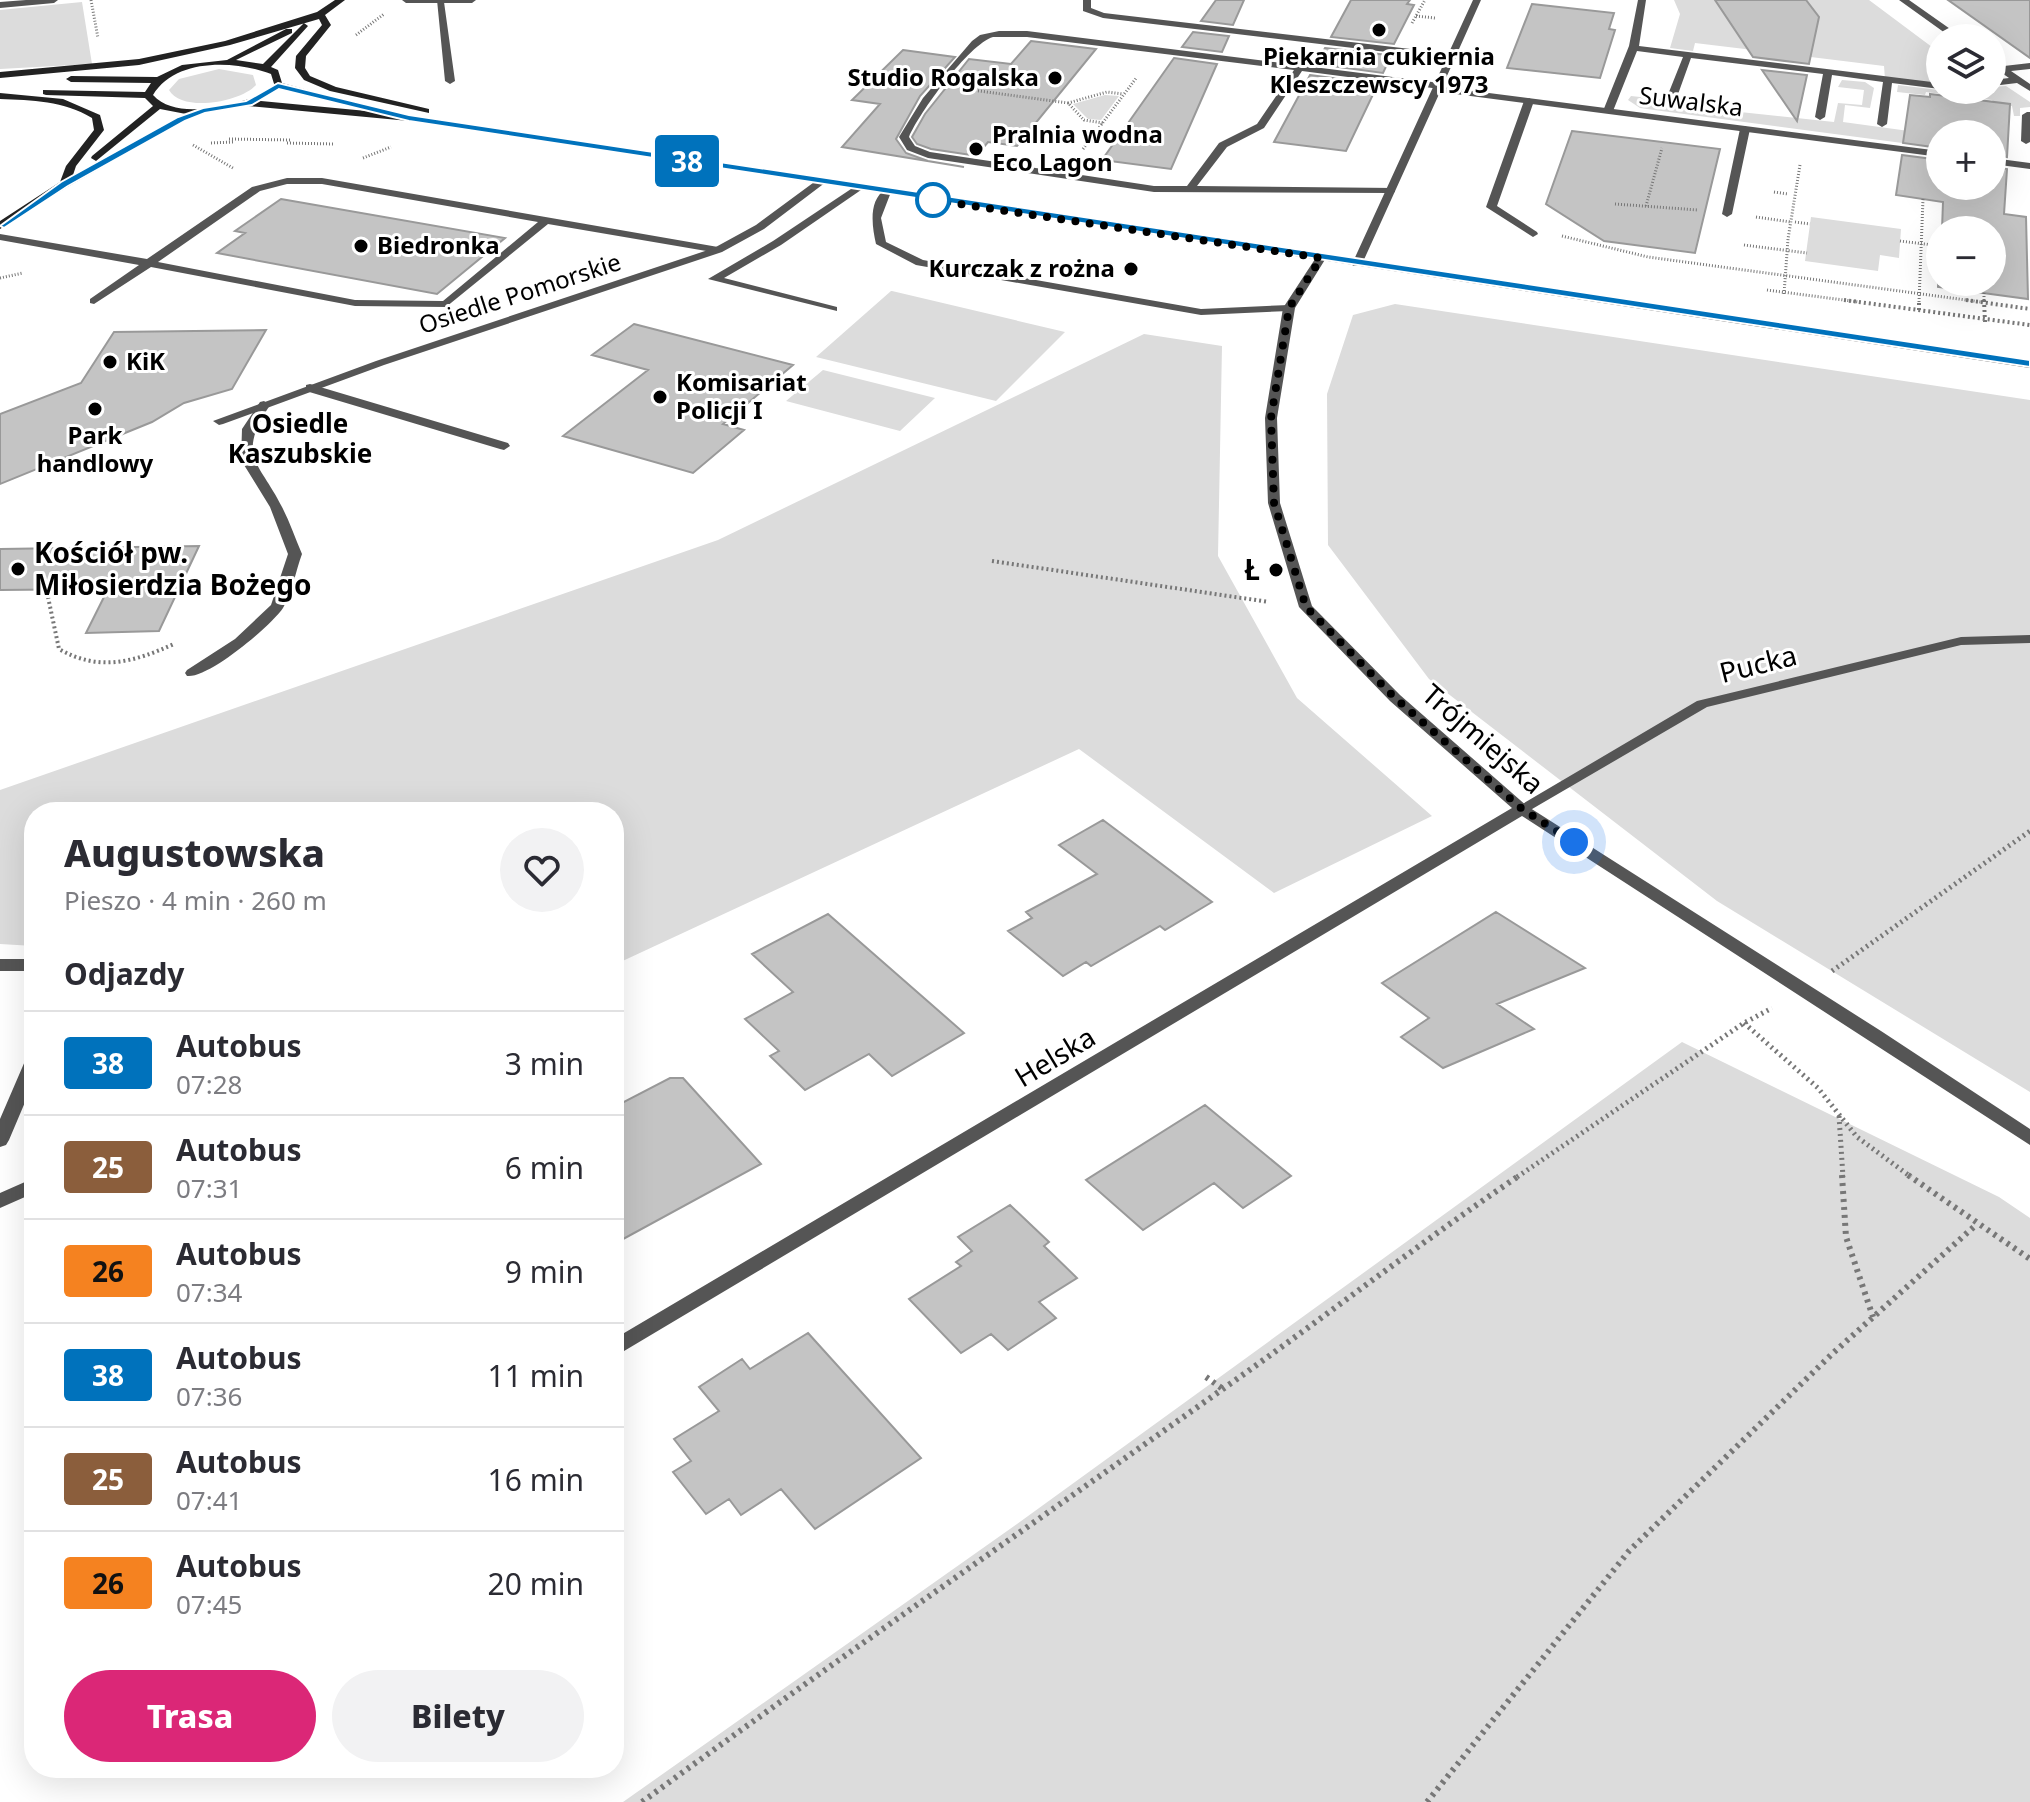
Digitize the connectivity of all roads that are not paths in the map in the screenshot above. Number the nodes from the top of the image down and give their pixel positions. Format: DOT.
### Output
graph roads {
  1 [pos="54,0"];
  2 [pos="341,0"];
  3 [pos="406,0"];
  4 [pos="472,0"];
  5 [pos="1087,0"];
  6 [pos="1477,0"];
  7 [pos="1642,0"];
  8 [pos="1903,0"];
  9 [pos="440,2"];
  10 [pos="0,5"];
  11 [pos="320,14"];
  12 [pos="1938,24"];
  13 [pos="304,26"];
  14 [pos="1633,48"];
  15 [pos="1688,55"];
  16 [pos="1453,57"];
  17 [pos="224,62"];
  18 [pos="2030,66"];
  19 [pos="266,67"];
  20 [pos="1300,68"];
  21 [pos="2006,69"];
  22 [pos="2006,71"];
  23 [pos="1828,73"];
  24 [pos="0,76"];
  25 [pos="157,80"];
  26 [pos="1888,80"];
  27 [pos="2019,80"];
  28 [pos="450,81"];
  29 [pos="2006,81"];
  30 [pos="1926,84"];
  31 [pos="278,85"];
  32 [pos="1439,88"];
  33 [pos="2030,88"];
  34 [pos="0,94"];
  35 [pos="148,95"];
  36 [pos="1672,97"];
  37 [pos="1529,101"];
  38 [pos="248,103"];
  39 [pos="159,105"];
  40 [pos="203,111"];
  41 [pos="1608,111"];
  42 [pos="2030,115"];
  43 [pos="1820,117"];
  44 [pos="409,118"];
  45 [pos="1882,124"];
  46 [pos="454,125"];
  47 [pos="1745,129"];
  48 [pos="2026,141"];
  49 [pos="1926,152"];
  50 [pos="2006,163"];
  51 [pos="2030,166"];
  52 [pos="821,182"];
  53 [pos="65,184"];
  54 [pos="857,188"];
  55 [pos="1190,189"];
  56 [pos="1391,190"];
  57 [pos="886,192"];
  58 [pos="1727,214"];
  59 [pos="546,220"];
  60 [pos="0,226"];
  61 [pos="1530,232"];
  62 [pos="0,237"];
  63 [pos="718,250"];
  64 [pos="1321,258"];
  65 [pos="149,263"];
  66 [pos="1357,264"];
  67 [pos="94,301"];
  68 [pos="1289,308"];
  69 [pos="833,309"];
  70 [pos="2030,364"];
  71 [pos="310,388"];
  72 [pos="264,405"];
  73 [pos="219,421"];
  74 [pos="504,446"];
  75 [pos="2030,639"];
  76 [pos="192,673"];
  77 [pos="1522,809"];
  78 [pos="0,965"];
  79 [pos="24,965"];
  80 [pos="24,1084"];
  81 [pos="2030,1138"];
  82 [pos="0,1140"];
  83 [pos="24,1190"];
  84 [pos="0,1201"];
  85 [pos="624,1343"];
  1 -- 10 [label="street"];
  2 -- 11 [label="street"];
  3 -- 9 [label="street"];
  4 -- 9 [label="street"];
  5 -- 16 [label="street"];
  6 -- 16 [label="street"];
  7 -- 14 [label="street"];
  8 -- 12 [label="street"];
  9 -- 28 [label="street"];
  11 -- 13 [label="street"];
  11 -- 24 [label="street"];
  11 -- 46 [label="street"];
  13 -- 17 [label="street"];
  13 -- 19 [label="street"];
  14 -- 15 [label="street"];
  14 -- 41 [label="street"];
  15 -- 23 [label="street"];
  15 -- 36 [label="street"];
  16 -- 32 [label="street"];
  17 -- 19 [label="street"];
  17 -- 25 [label="street"];
  18 -- 21 [label="street"];
  19 -- 31 [label="street"];
  20 -- 32 [label="street, Suwalska"];
  20 -- 55 [label="street"];
  20 -- 55 [label="street, Suwalska"];
  22 -- 27 [label="street"];
  23 -- 26 [label="street"];
  23 -- 43 [label="street"];
  24 -- 25 [label="street"];
  25 -- 35 [label="street"];
  26 -- 30 [label="street"];
  26 -- 45 [label="street"];
  27 -- 29 [label="street"];
  27 -- 33 [label="street"];
  31 -- 38 [label="street"];
  31 -- 44 [label="street"];
  32 -- 37 [label="street, Suwalska"];
  32 -- 56 [label="street"];
  34 -- 35 [label="street"];
  34 -- 53 [label="street"];
  35 -- 39 [label="street"];
  37 -- 41 [label="street, Suwalska"];
  37 -- 61 [label="street"];
  38 -- 40 [label="street"];
  38 -- 44 [label="street"];
  39 -- 40 [label="street"];
  39 -- 53 [label="street"];
  40 -- 53 [label="street"];
  41 -- 47 [label="street, Suwalska"];
  42 -- 48 [label="street"];
  44 -- 46 [label="street"];
  46 -- 52 [label="street"];
  47 -- 49 [label="street, Suwalska"];
  47 -- 58 [label="street"];
  50 -- 51 [label="street"];
  52 -- 54 [label="street"];
  52 -- 63 [label="street, Osiedle Pomorskie"];
  53 -- 60 [label="street"];
  54 -- 57 [label="street"];
  54 -- 69 [label="street"];
  55 -- 56 [label="street"];
  56 -- 66 [label="street"];
  57 -- 64 [label="street"];
  57 -- 68 [label="street"];
  59 -- 63 [label="street"];
  59 -- 65 [label="street"];
  59 -- 65 [label="street"];
  62 -- 65 [label="street"];
  63 -- 71 [label="street, Osiedle Pomorskie"];
  64 -- 66 [label="street"];
  64 -- 68 [label="street, Trójmiejska"];
  65 -- 67 [label="street"];
  66 -- 70 [label="street"];
  68 -- 77 [label="street, Trójmiejska"];
  71 -- 72 [label="street, Osiedle Pomorskie"];
  71 -- 74 [label="street"];
  72 -- 73 [label="street, Osiedle Pomorskie"];
  72 -- 76 [label="street"];
  75 -- 77 [label="street, Pucka"];
  77 -- 81 [label="street, Trójmiejska"];
  77 -- 85 [label="street, Helska"];
  78 -- 79 [label="street"];
  80 -- 82 [label="street"];
  83 -- 84 [label="street"];
}
